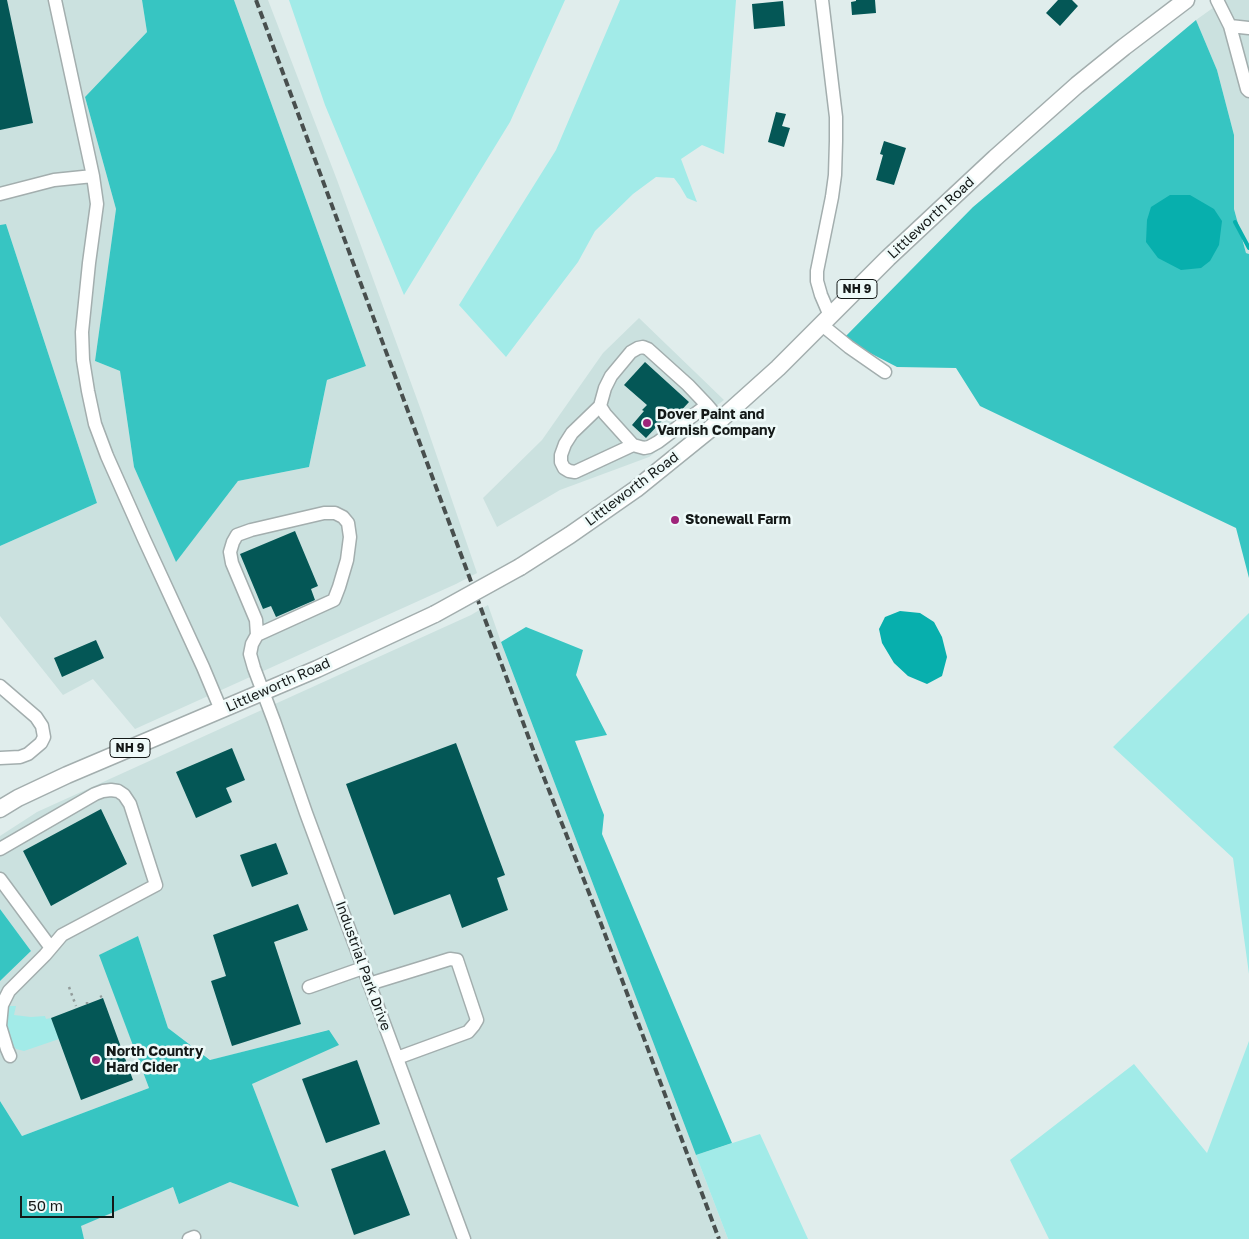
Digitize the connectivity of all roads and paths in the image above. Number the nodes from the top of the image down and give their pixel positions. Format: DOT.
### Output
graph roads {
  1 [pos="55,0"];
  2 [pos="822,0"];
  3 [pos="1186,0"];
  4 [pos="1217,0"];
  5 [pos="1230,26"];
  6 [pos="1249,28"];
  7 [pos="1249,91"];
  8 [pos="93,176"];
  9 [pos="0,194"];
  10 [pos="826,320"];
  11 [pos="885,372"];
  12 [pos="707,405"];
  13 [pos="600,406"];
  14 [pos="720,420"];
  15 [pos="634,446"];
  16 [pos="257,635"];
  17 [pos="0,686"];
  18 [pos="262,692"];
  19 [pos="221,710"];
  20 [pos="0,758"];
  21 [pos="0,809"];
  22 [pos="0,849"];
  23 [pos="0,879"];
  24 [pos="51,948"];
  25 [pos="363,968"];
  26 [pos="369,984"];
  27 [pos="69,987"];
  28 [pos="309,987"];
  29 [pos="76,1006"];
  30 [pos="10,1056"];
  31 [pos="397,1058"];
  32 [pos="464,1239"];
  1 -- 8 [label="street"];
  2 -- 10 [label="street"];
  3 -- 10 [label="main road, Littleworth Road / NH 9"];
  4 -- 5 [label="street"];
  5 -- 6 [label="street"];
  5 -- 7 [label="street"];
  8 -- 9 [label="street"];
  8 -- 19 [label="street"];
  10 -- 11 [label="street"];
  10 -- 14 [label="main road, Littleworth Road / NH 9"];
  12 -- 13 [label="street"];
  12 -- 14 [label="street"];
  12 -- 15 [label="street"];
  13 -- 15 [label="street"];
  13 -- 15 [label="street"];
  14 -- 18 [label="main road, Littleworth Road / NH 9, bridge"];
  16 -- 16 [label="street"];
  16 -- 18 [label="street, Industrial Park Drive"];
  17 -- 20 [label="street"];
  18 -- 19 [label="main road, Littleworth Road / NH 9"];
  18 -- 25 [label="street, Industrial Park Drive"];
  19 -- 21 [label="main road, Littleworth Road / NH 9"];
  22 -- 24 [label="street"];
  23 -- 24 [label="street"];
  24 -- 30 [label="street"];
  25 -- 26 [label="street, Industrial Park Drive"];
  25 -- 28 [label="street"];
  26 -- 31 [label="street, Industrial Park Drive"];
  26 -- 31 [label="street"];
  27 -- 29 [label="path"];
  31 -- 32 [label="street, Industrial Park Drive"];
}
